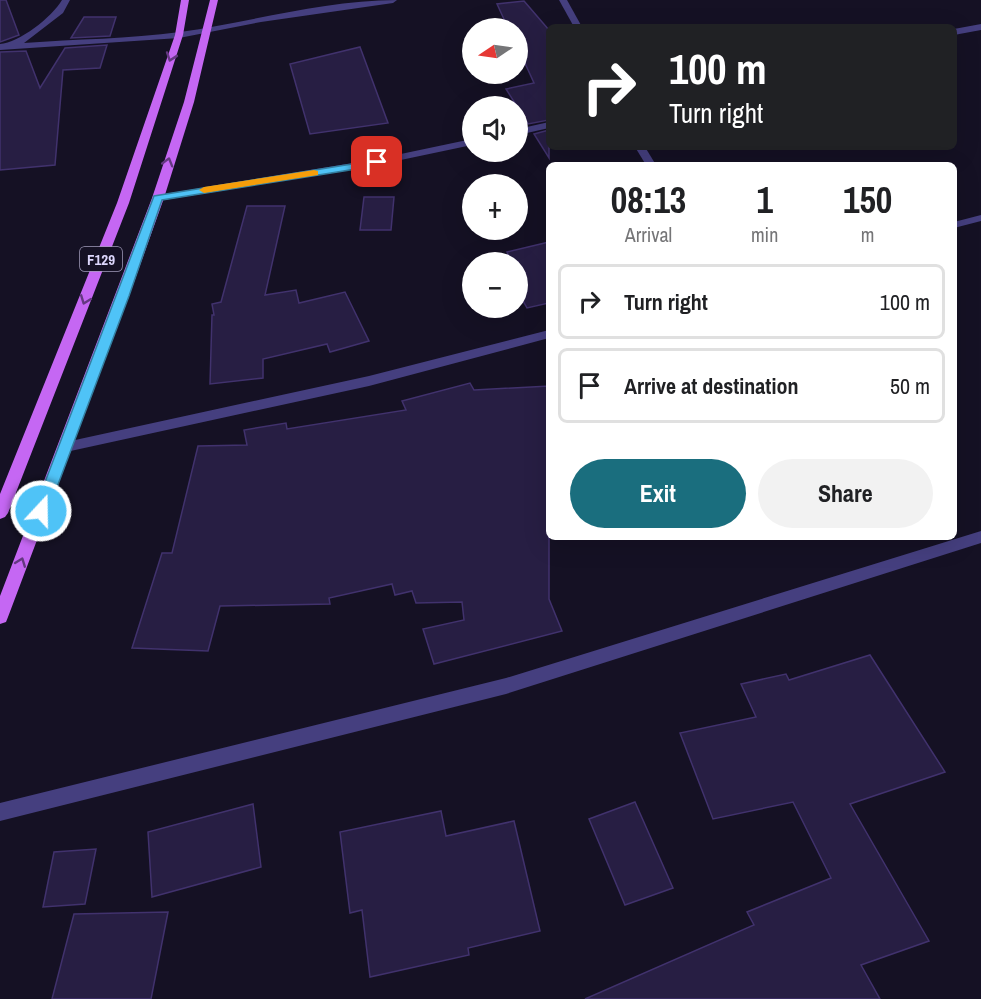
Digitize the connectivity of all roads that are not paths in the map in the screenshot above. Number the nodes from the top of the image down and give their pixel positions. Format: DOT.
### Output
graph roads {
  1 [pos="66,0"];
  2 [pos="185,0"];
  3 [pos="214,0"];
  4 [pos="393,0"];
  5 [pos="563,0"];
  6 [pos="576,24"];
  7 [pos="981,27"];
  8 [pos="208,29"];
  9 [pos="957,31"];
  10 [pos="179,35"];
  11 [pos="17,44"];
  12 [pos="0,47"];
  13 [pos="546,126"];
  14 [pos="528,130"];
  15 [pos="462,144"];
  16 [pos="158,198"];
  17 [pos="981,218"];
  18 [pos="957,224"];
  19 [pos="546,335"];
  20 [pos="66,447"];
  21 [pos="0,513"];
  22 [pos="981,537"];
  23 [pos="949,541"];
  24 [pos="0,617"];
  25 [pos="0,812"];
  1 -- 11 [label="street"];
  2 -- 10 [label="main road, F129"];
  3 -- 8 [label="main road, F129"];
  4 -- 8 [label="street"];
  5 -- 6 [label="street"];
  7 -- 9 [label="street"];
  8 -- 10 [label="street"];
  16 -- 8 [label="main road, F129, one-way"];
  10 -- 11 [label="street"];
  10 -- 21 [label="main road, F129, one-way"];
  11 -- 12 [label="street"];
  13 -- 14 [label="street"];
  15 -- 16 [label="street"];
  16 -- 20 [label="main road, F129"];
  17 -- 18 [label="street"];
  19 -- 20 [label="street"];
  24 -- 20 [label="main road, F129, one-way"];
  22 -- 23 [label="street"];
  23 -- 25 [label="street"];
}
